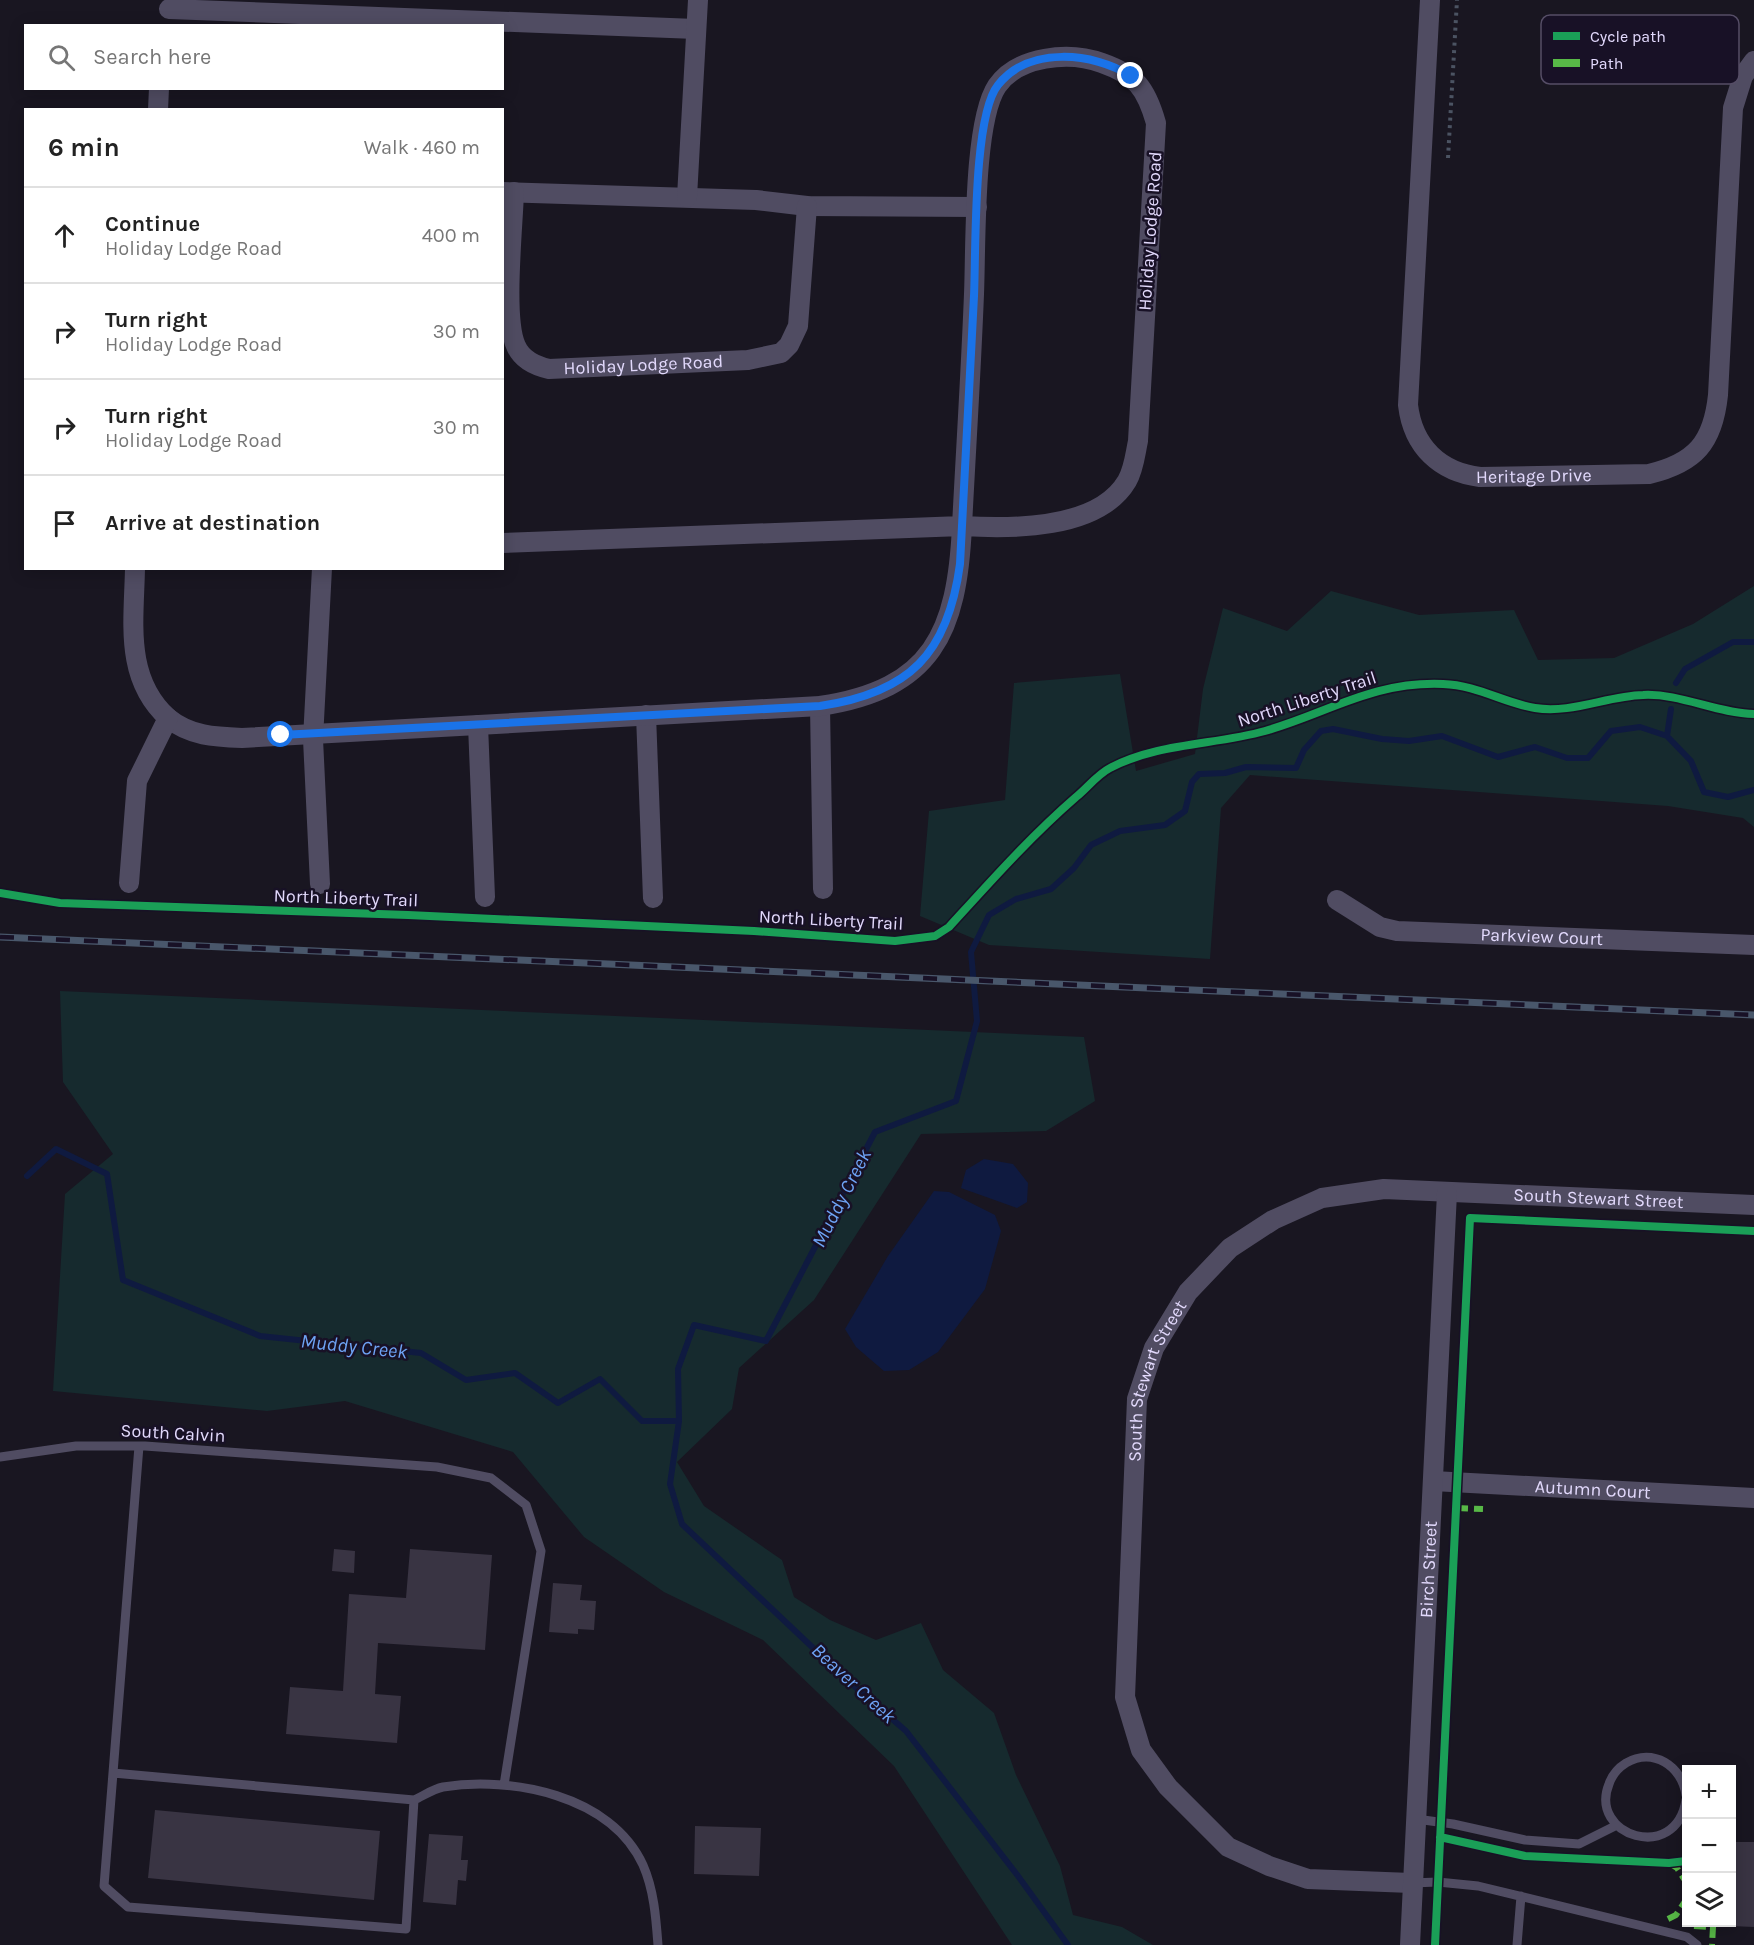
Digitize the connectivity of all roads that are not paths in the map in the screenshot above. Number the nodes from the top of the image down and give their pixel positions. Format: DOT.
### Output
graph roads {
  1 [pos="698,0"];
  2 [pos="1430,0"];
  3 [pos="168,12"];
  4 [pos="696,29"];
  5 [pos="1754,61"];
  6 [pos="159,90"];
  7 [pos="158,108"];
  8 [pos="508,192"];
  9 [pos="687,197"];
  10 [pos="807,206"];
  11 [pos="977,207"];
  12 [pos="962,526"];
  13 [pos="504,543"];
  14 [pos="135,570"];
  15 [pos="322,570"];
  16 [pos="820,706"];
  17 [pos="646,715"];
  18 [pos="168,718"];
  19 [pos="478,725"];
  20 [pos="314,732"];
  21 [pos="129,883"];
  22 [pos="320,884"];
  23 [pos="823,889"];
  24 [pos="485,897"];
  25 [pos="653,898"];
  26 [pos="1337,900"];
  27 [pos="1754,945"];
  28 [pos="1447,1193"];
  29 [pos="1754,1205"];
  30 [pos="139,1446"];
  31 [pos="0,1457"];
  32 [pos="1433,1482"];
  33 [pos="1754,1497"];
  34 [pos="113,1773"];
  35 [pos="1682,1781"];
  36 [pos="504,1785"];
  37 [pos="414,1800"];
  38 [pos="1682,1816"];
  39 [pos="1416,1819"];
  40 [pos="1617,1826"];
  41 [pos="1411,1883"];
  42 [pos="1521,1896"];
  43 [pos="658,1945"];
  44 [pos="1410,1945"];
  45 [pos="1517,1945"];
  46 [pos="1697,1945"];
  1 -- 4 [label="street"];
  2 -- 5 [label="street, Heritage Drive"];
  3 -- 4 [label="street"];
  4 -- 9 [label="street"];
  6 -- 7 [label="street"];
  8 -- 9 [label="street, Holiday Lodge Road"];
  8 -- 10 [label="street, Holiday Lodge Road"];
  9 -- 10 [label="street, Holiday Lodge Road"];
  10 -- 11 [label="street, Holiday Lodge Road"];
  11 -- 12 [label="street, Holiday Lodge Road"];
  11 -- 12 [label="street, Holiday Lodge Road"];
  12 -- 13 [label="street, Holiday Lodge Road"];
  12 -- 16 [label="street, Holiday Lodge Road"];
  14 -- 18 [label="street, Holiday Lodge Road"];
  15 -- 20 [label="street"];
  16 -- 17 [label="street, Holiday Lodge Road"];
  16 -- 23 [label="street"];
  17 -- 19 [label="street, Holiday Lodge Road"];
  17 -- 25 [label="street"];
  18 -- 20 [label="street, Holiday Lodge Road"];
  18 -- 21 [label="street"];
  19 -- 20 [label="street, Holiday Lodge Road"];
  19 -- 24 [label="street"];
  20 -- 22 [label="street"];
  26 -- 27 [label="street, Parkview Court"];
  28 -- 29 [label="street, South Stewart Street"];
  28 -- 32 [label="street, Birch Street"];
  28 -- 41 [label="street, South Stewart Street"];
  30 -- 31 [label="lane, South Calvin"];
  30 -- 34 [label="lane"];
  30 -- 36 [label="lane, South Calvin"];
  32 -- 33 [label="street, Autumn Court"];
  32 -- 39 [label="street, Birch Street"];
  34 -- 37 [label="lane"];
  34 -- 37 [label="lane"];
  35 -- 40 [label="lane"];
  36 -- 37 [label="lane"];
  36 -- 43 [label="lane"];
  38 -- 40 [label="lane"];
  39 -- 40 [label="lane"];
  39 -- 41 [label="street, Birch Street"];
  41 -- 42 [label="lane"];
  41 -- 44 [label="street, Birch Street"];
  42 -- 45 [label="lane"];
  42 -- 46 [label="lane"];
}
